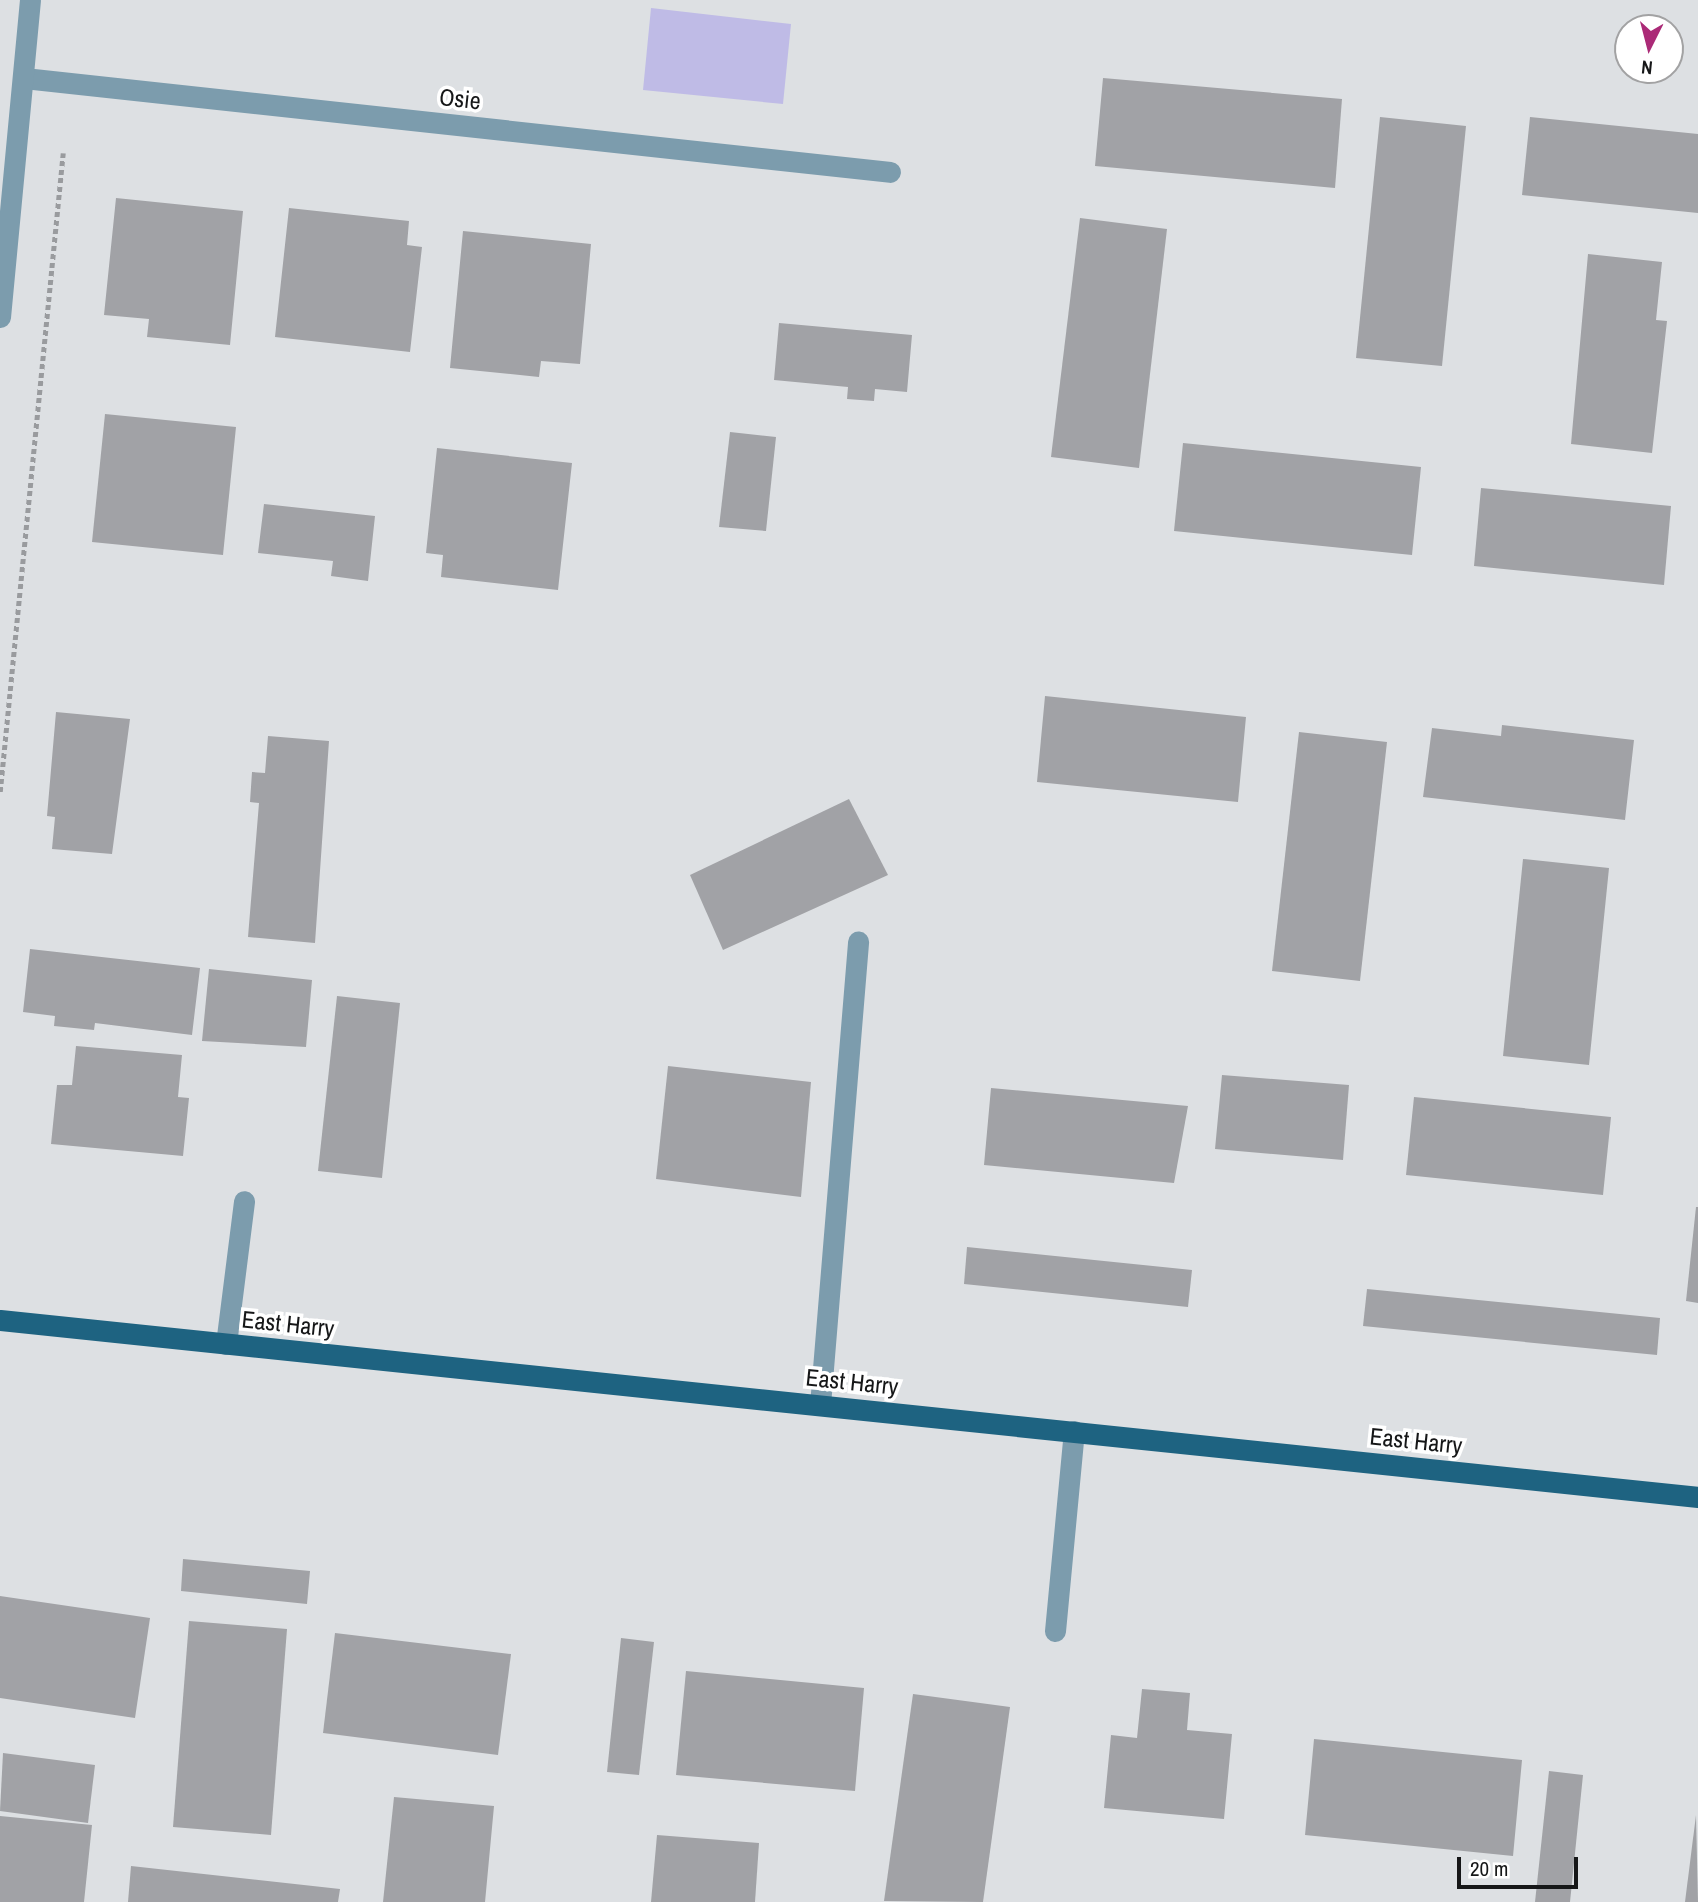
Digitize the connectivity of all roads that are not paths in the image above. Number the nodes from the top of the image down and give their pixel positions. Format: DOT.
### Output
graph roads {
  1 [pos="30,0"];
  2 [pos="23,78"];
  3 [pos="890,172"];
  4 [pos="3,256"];
  5 [pos="0,317"];
  6 [pos="859,942"];
  7 [pos="244,1201"];
  8 [pos="0,1320"];
  9 [pos="226,1344"];
  10 [pos="821,1405"];
  11 [pos="1074,1431"];
  12 [pos="1698,1497"];
  13 [pos="1055,1631"];
  1 -- 2 [label="street"];
  2 -- 3 [label="street, Osie"];
  2 -- 4 [label="street"];
  4 -- 5 [label="street"];
  6 -- 10 [label="street"];
  7 -- 9 [label="street"];
  8 -- 9 [label="main road, East Harry"];
  9 -- 10 [label="main road, East Harry"];
  10 -- 11 [label="main road, East Harry"];
  11 -- 12 [label="main road, East Harry"];
  11 -- 13 [label="street"];
}
